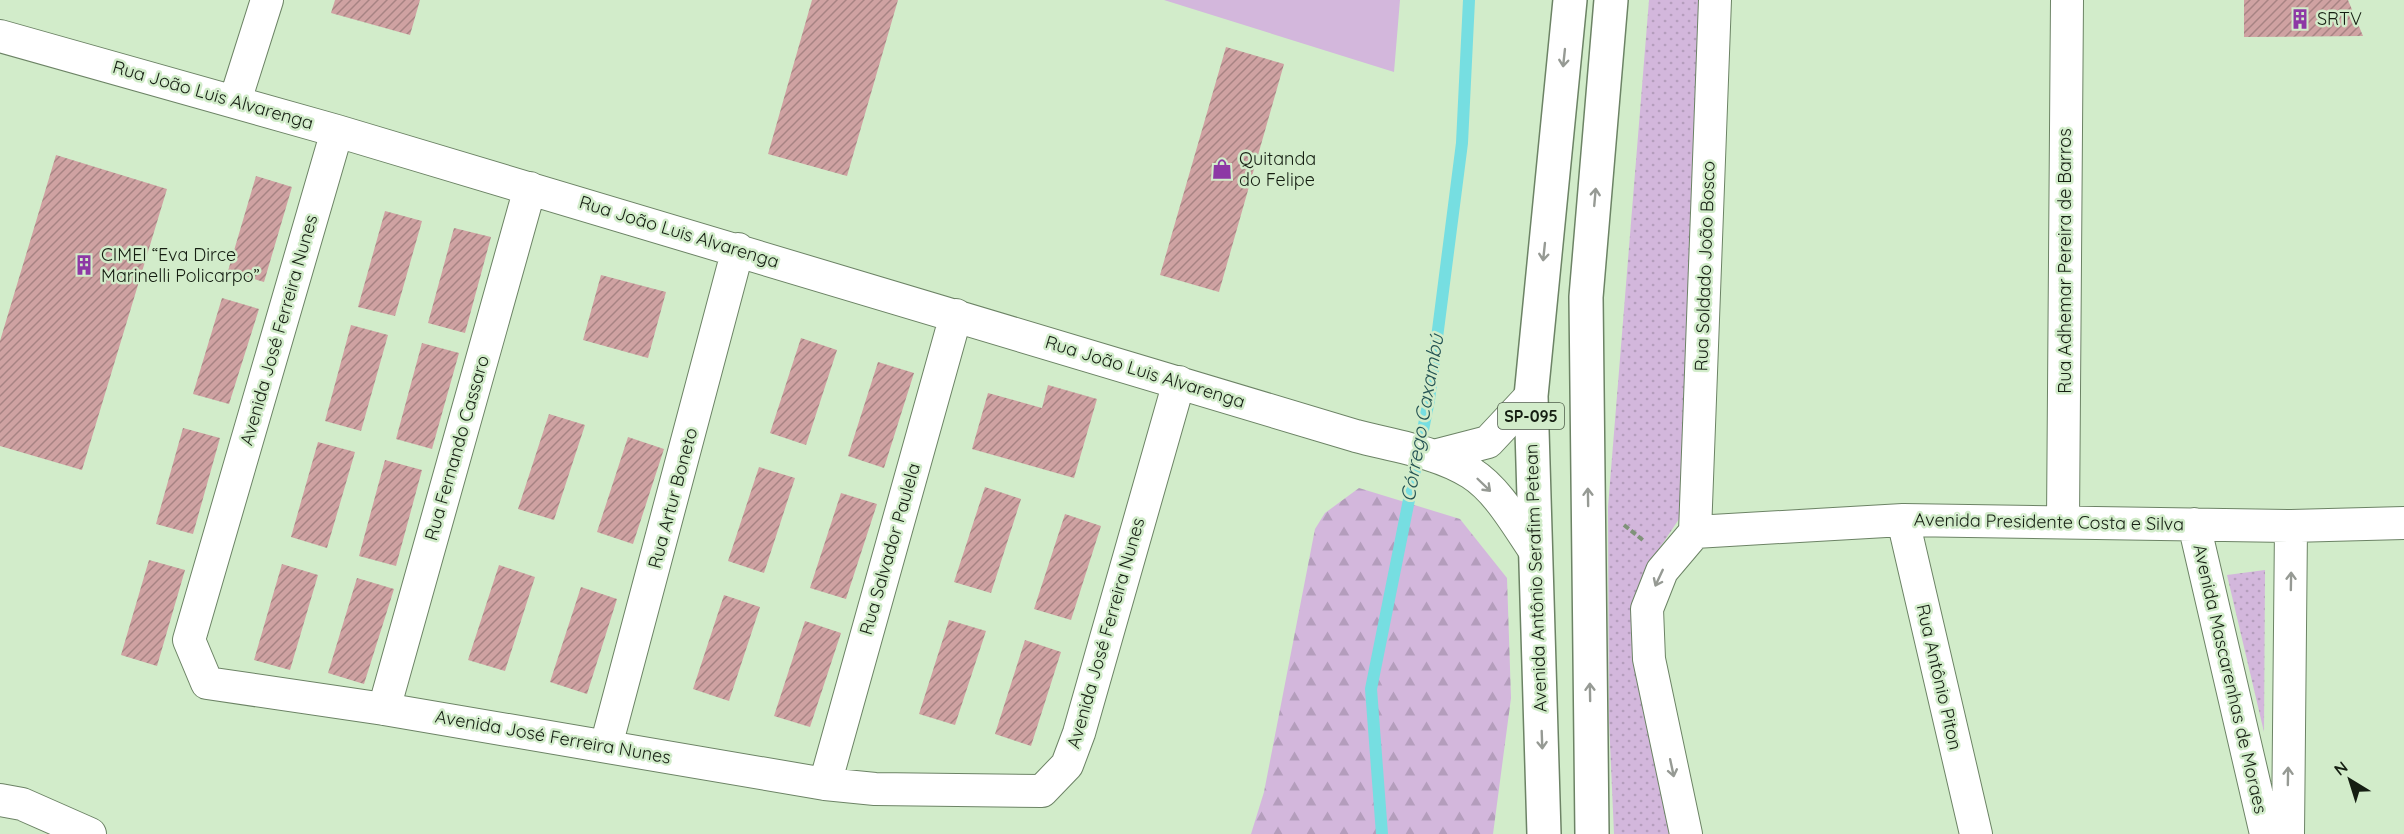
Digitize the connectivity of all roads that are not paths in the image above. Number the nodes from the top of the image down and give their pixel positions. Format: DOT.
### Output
graph roads {
  1 [pos="267,0"];
  2 [pos="1570,0"];
  3 [pos="1611,0"];
  4 [pos="1715,0"];
  5 [pos="2067,0"];
  6 [pos="0,36"];
  7 [pos="235,101"];
  8 [pos="337,131"];
  9 [pos="531,188"];
  10 [pos="738,249"];
  11 [pos="956,315"];
  12 [pos="1179,382"];
  13 [pos="1531,396"];
  14 [pos="1429,455"];
  15 [pos="1903,520"];
  16 [pos="2063,522"];
  17 [pos="2404,523"];
  18 [pos="2194,524"];
  19 [pos="2291,526"];
  20 [pos="1695,532"];
  21 [pos="1535,551"];
  22 [pos="384,709"];
  23 [pos="606,746"];
  24 [pos="825,783"];
  25 [pos="0,800"];
  26 [pos="90,834"];
  27 [pos="1544,834"];
  28 [pos="1592,834"];
  29 [pos="1686,834"];
  30 [pos="1976,834"];
  31 [pos="2266,834"];
  32 [pos="2288,834"];
  1 -- 7 [label="street"];
  2 -- 13 [label="main road, Avenida Antônio Serafim Petean / SP-095, one-way"];
  28 -- 3 [label="main road, SP-095, one-way"];
  4 -- 20 [label="street, Rua Soldado João Bosco"];
  5 -- 16 [label="street, Rua Adhemar Pereira de Barros"];
  6 -- 7 [label="street, Rua João Luis Alvarenga"];
  7 -- 8 [label="street, Rua João Luis Alvarenga"];
  8 -- 9 [label="street, Rua João Luis Alvarenga"];
  8 -- 22 [label="street, Avenida José Ferreira Nunes"];
  9 -- 10 [label="street, Rua João Luis Alvarenga"];
  9 -- 22 [label="street, Rua Fernando Cassaro"];
  10 -- 11 [label="street, Rua João Luis Alvarenga"];
  10 -- 23 [label="street, Rua Artur Boneto"];
  11 -- 12 [label="street, Rua João Luis Alvarenga"];
  11 -- 24 [label="street, Rua Salvador Paulela"];
  12 -- 14 [label="street, Rua João Luis Alvarenga"];
  12 -- 24 [label="street, Avenida José Ferreira Nunes"];
  13 -- 14 [label="street"];
  13 -- 21 [label="main road, Avenida Antônio Serafim Petean / SP-095"];
  14 -- 21 [label="street, Rua João Luis Alvarenga, one-way"];
  15 -- 16 [label="street, Avenida Presidente Costa e Silva"];
  15 -- 20 [label="street, Avenida Presidente Costa e Silva"];
  15 -- 30 [label="street, Rua Antônio Piton"];
  16 -- 18 [label="street, Avenida Presidente Costa e Silva"];
  17 -- 19 [label="street, Avenida Presidente Costa e Silva"];
  18 -- 19 [label="street, Avenida Presidente Costa e Silva"];
  18 -- 31 [label="street, Avenida Mascarenhas de Moraes"];
  32 -- 19 [label="street, Avenida Mascarenhas de Moraes, one-way"];
  20 -- 29 [label="street, one-way"];
  21 -- 27 [label="main road, Avenida Antônio Serafim Petean / SP-095, one-way"];
  22 -- 23 [label="street, Avenida José Ferreira Nunes"];
  23 -- 24 [label="street, Avenida José Ferreira Nunes"];
  25 -- 26 [label="street"];
}
